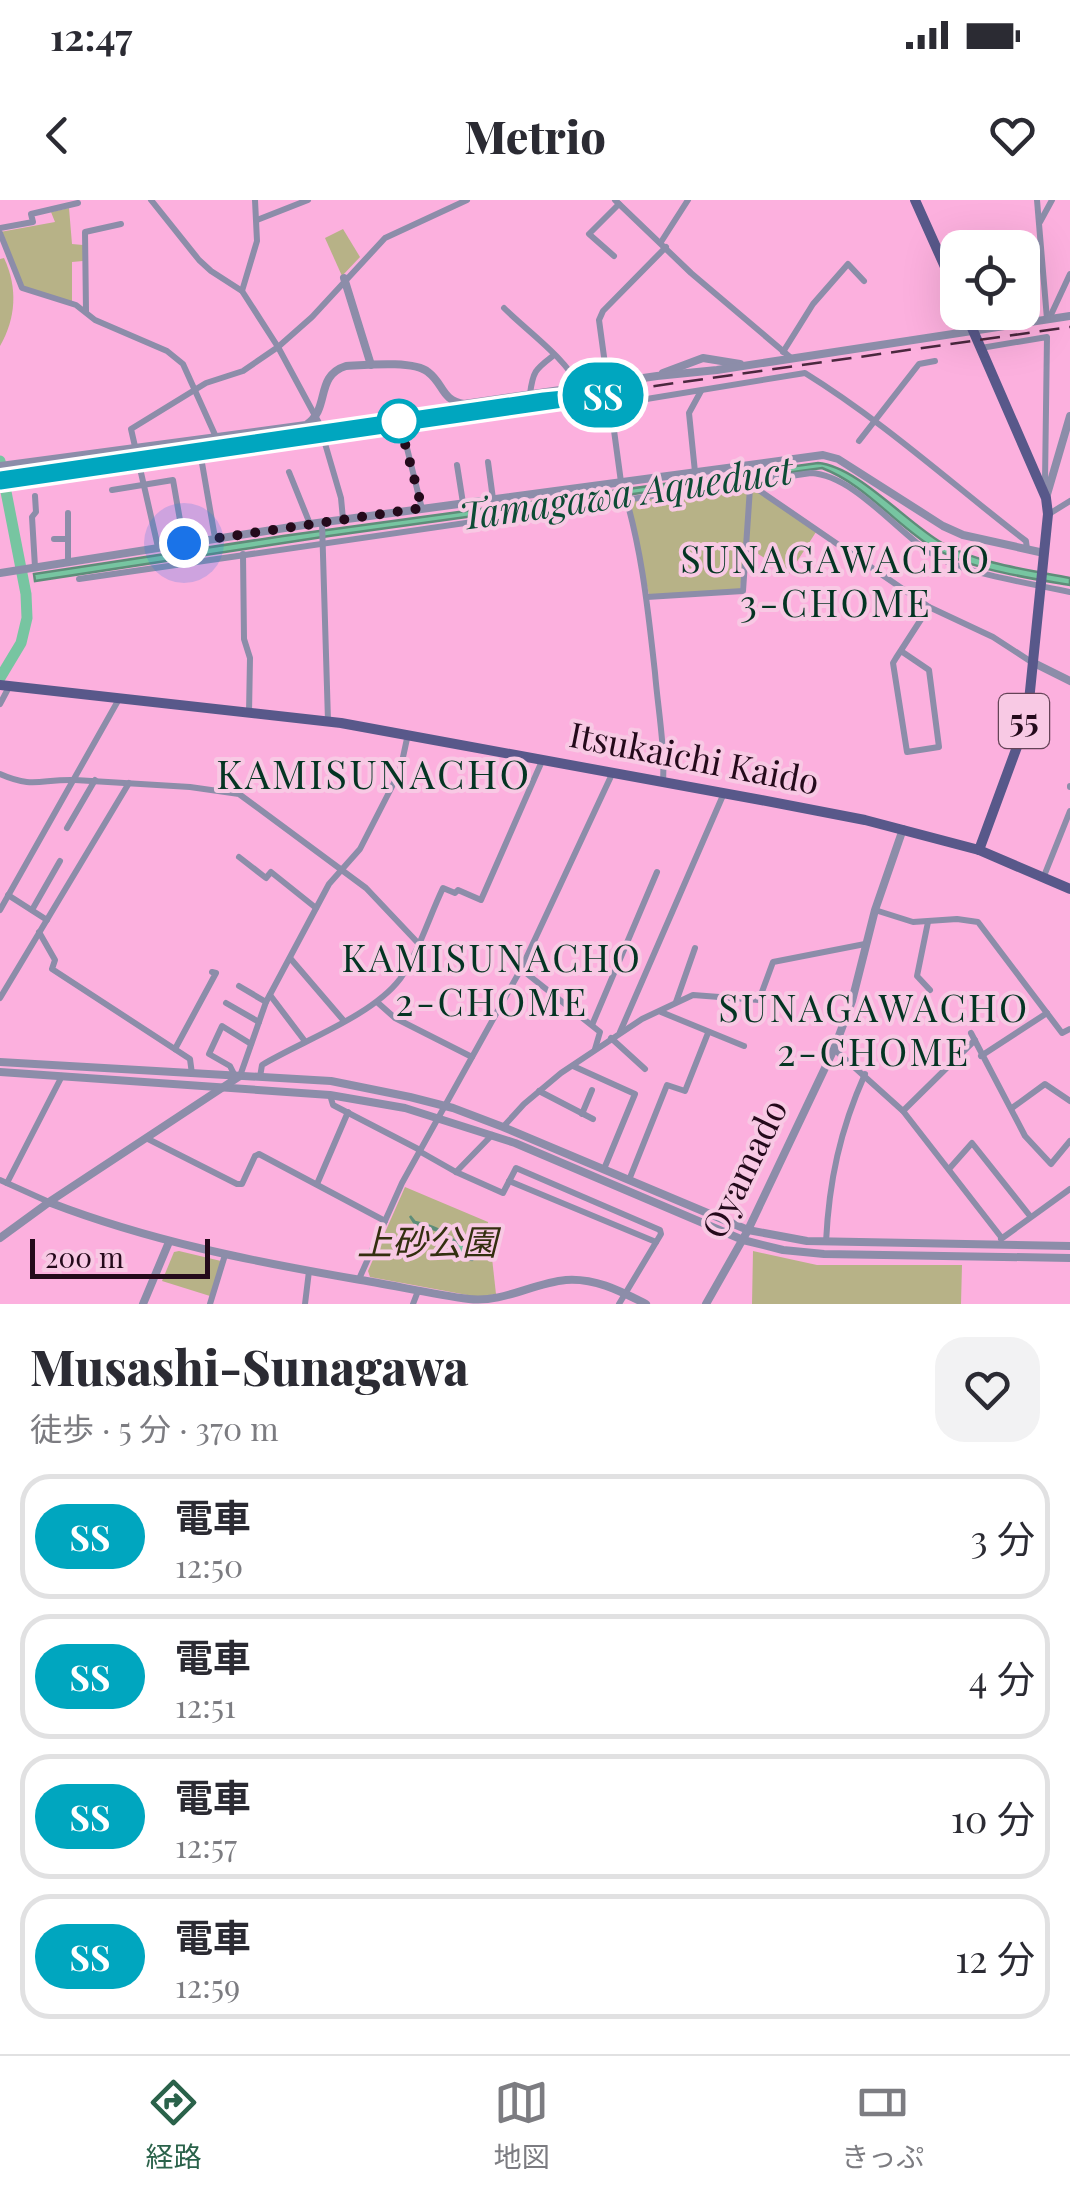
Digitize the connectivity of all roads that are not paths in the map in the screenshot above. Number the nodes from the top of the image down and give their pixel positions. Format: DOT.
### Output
graph roads {
  1 [pos="151,200"];
  2 [pos="255,200"];
  3 [pos="308,200"];
  4 [pos="467,200"];
  5 [pos="688,200"];
  6 [pos="915,200"];
  7 [pos="1036,200"];
  8 [pos="1052,200"];
  9 [pos="617,202"];
  10 [pos="78,203"];
  11 [pos="257,220"];
  12 [pos="1040,223"];
  13 [pos="120,224"];
  14 [pos="0,230"];
  15 [pos="663,245"];
  16 [pos="940,255"];
  17 [pos="614,256"];
  18 [pos="1042,263"];
  19 [pos="1070,274"];
  20 [pos="344,278"];
  21 [pos="864,282"];
  22 [pos="242,291"];
  23 [pos="504,308"];
  24 [pos="86,312"];
  25 [pos="1070,316"];
  26 [pos="1048,319"];
  27 [pos="1040,320"];
  28 [pos="973,330"];
  29 [pos="278,347"];
  30 [pos="981,348"];
  31 [pos="554,354"];
  32 [pos="786,355"];
  33 [pos="935,361"];
  34 [pos="371,366"];
  35 [pos="608,383"];
  36 [pos="578,387"];
  37 [pos="195,390"];
  38 [pos="701,390"];
  39 [pos="530,394"];
  40 [pos="610,405"];
  41 [pos="1070,416"];
  42 [pos="315,419"];
  43 [pos="876,420"];
  44 [pos="404,436"];
  45 [pos="216,437"];
  46 [pos="860,441"];
  47 [pos="136,448"];
  48 [pos="488,462"];
  49 [pos="202,463"];
  50 [pos="457,465"];
  51 [pos="4,466"];
  52 [pos="288,472"];
  53 [pos="696,472"];
  54 [pos="622,483"];
  55 [pos="748,484"];
  56 [pos="144,485"];
  57 [pos="1041,486"];
  58 [pos="112,490"];
  59 [pos="35,496"];
  60 [pos="1046,498"];
  61 [pos="493,499"];
  62 [pos="625,499"];
  63 [pos="1070,502"];
  64 [pos="463,503"];
  65 [pos="422,508"];
  66 [pos="68,514"];
  67 [pos="1048,514"];
  68 [pos="343,520"];
  69 [pos="310,524"];
  70 [pos="322,524"];
  71 [pos="54,538"];
  72 [pos="68,538"];
  73 [pos="214,538"];
  74 [pos="323,540"];
  75 [pos="184,543"];
  76 [pos="158,547"];
  77 [pos="1027,549"];
  78 [pos="243,554"];
  79 [pos="1044,557"];
  80 [pos="68,562"];
  81 [pos="32,568"];
  82 [pos="0,573"];
  83 [pos="80,578"];
  84 [pos="1042,584"];
  85 [pos="1070,592"];
  86 [pos="646,597"];
  87 [pos="929,607"];
  88 [pos="901,651"];
  89 [pos="1034,664"];
  90 [pos="1070,681"];
  91 [pos="5,685"];
  92 [pos="120,698"];
  93 [pos="0,704"];
  94 [pos="249,713"];
  95 [pos="335,724"];
  96 [pos="408,733"];
  97 [pos="543,758"];
  98 [pos="613,772"];
  99 [pos="0,774"];
  100 [pos="75,780"];
  101 [pos="95,780"];
  102 [pos="663,782"];
  103 [pos="128,783"];
  104 [pos="724,793"];
  105 [pos="1070,812"];
  106 [pos="67,828"];
  107 [pos="903,829"];
  108 [pos="979,850"];
  109 [pos="239,857"];
  110 [pos="60,860"];
  111 [pos="340,871"];
  112 [pos="657,872"];
  113 [pos="1044,876"];
  114 [pos="1069,889"];
  115 [pos="8,896"];
  116 [pos="316,908"];
  117 [pos="0,910"];
  118 [pos="32,910"];
  119 [pos="875,910"];
  120 [pos="47,920"];
  121 [pos="928,922"];
  122 [pos="39,932"];
  123 [pos="418,943"];
  124 [pos="865,944"];
  125 [pos="695,948"];
  126 [pos="290,958"];
  127 [pos="522,970"];
  128 [pos="212,972"];
  129 [pos="240,986"];
  130 [pos="930,990"];
  131 [pos="0,998"];
  132 [pos="268,998"];
  133 [pos="226,1002"];
  134 [pos="377,1002"];
  135 [pos="676,1003"];
  136 [pos="660,1012"];
  137 [pos="1047,1013"];
  138 [pos="259,1022"];
  139 [pos="344,1022"];
  140 [pos="592,1024"];
  141 [pos="1070,1029"];
  142 [pos="619,1033"];
  143 [pos="708,1033"];
  144 [pos="611,1038"];
  145 [pos="304,1040"];
  146 [pos="252,1044"];
  147 [pos="744,1046"];
  148 [pos="175,1048"];
  149 [pos="834,1049"];
  150 [pos="595,1050"];
  151 [pos="643,1056"];
  152 [pos="981,1056"];
  153 [pos="472,1057"];
  154 [pos="0,1062"];
  155 [pos="638,1064"];
  156 [pos="572,1066"];
  157 [pos="645,1070"];
  158 [pos="0,1072"];
  159 [pos="192,1074"];
  160 [pos="865,1074"];
  161 [pos="63,1075"];
  162 [pos="238,1076"];
  163 [pos="260,1078"];
  164 [pos="224,1086"];
  165 [pos="592,1090"];
  166 [pos="539,1091"];
  167 [pos="330,1095"];
  168 [pos="1070,1101"];
  169 [pos="444,1106"];
  170 [pos="1012,1108"];
  171 [pos="903,1111"];
  172 [pos="348,1112"];
  173 [pos="582,1114"];
  174 [pos="439,1117"];
  175 [pos="593,1119"];
  176 [pos="503,1127"];
  177 [pos="492,1134"];
  178 [pos="146,1138"];
  179 [pos="1070,1142"];
  180 [pos="420,1150"];
  181 [pos="604,1169"];
  182 [pos="949,1169"];
  183 [pos="456,1172"];
  184 [pos="628,1180"];
  185 [pos="509,1181"];
  186 [pos="4,1182"];
  187 [pos="317,1184"];
  188 [pos="1070,1189"];
  189 [pos="50,1203"];
  190 [pos="1030,1216"];
  191 [pos="385,1221"];
  192 [pos="748,1230"];
  193 [pos="0,1238"];
  194 [pos="742,1240"];
  195 [pos="1002,1241"];
  196 [pos="169,1242"];
  197 [pos="656,1242"];
  198 [pos="826,1242"];
  199 [pos="952,1244"];
  200 [pos="1070,1246"];
  201 [pos="225,1255"];
  202 [pos="952,1256"];
  203 [pos="1070,1258"];
  204 [pos="309,1271"];
  205 [pos="359,1280"];
  206 [pos="418,1290"];
  207 [pos="626,1294"];
  208 [pos="144,1304"];
  209 [pos="210,1304"];
  210 [pos="305,1304"];
  211 [pos="413,1304"];
  212 [pos="619,1304"];
  213 [pos="646,1304"];
  214 [pos="706,1304"];
  1 -- 22 [label="street"];
  2 -- 11 [label="street"];
  3 -- 11 [label="street"];
  4 -- 20 [label="street"];
  5 -- 15 [label="street"];
  6 -- 16 [label="main road"];
  7 -- 12 [label="street"];
  8 -- 12 [label="street"];
  9 -- 15 [label="street"];
  9 -- 17 [label="street"];
  10 -- 14 [label="street"];
  11 -- 22 [label="street"];
  12 -- 18 [label="street"];
  13 -- 24 [label="street"];
  14 -- 24 [label="street"];
  15 -- 32 [label="street"];
  15 -- 35 [label="street"];
  18 -- 26 [label="street"];
  19 -- 26 [label="street"];
  20 -- 29 [label="street"];
  20 -- 34 [label="street"];
  21 -- 32 [label="street"];
  22 -- 29 [label="street"];
  23 -- 31 [label="street"];
  24 -- 37 [label="street"];
  25 -- 26 [label="street"];
  26 -- 27 [label="street"];
  28 -- 30 [label="main road, 55"];
  28 -- 32 [label="street"];
  29 -- 37 [label="street"];
  29 -- 42 [label="street"];
  30 -- 57 [label="main road, 55"];
  30 -- 57 [label="street"];
  31 -- 36 [label="street"];
  31 -- 39 [label="street"];
  32 -- 35 [label="street"];
  33 -- 43 [label="street"];
  34 -- 39 [label="street"];
  34 -- 42 [label="street"];
  35 -- 36 [label="street"];
  35 -- 40 [label="street"];
  36 -- 39 [label="street"];
  37 -- 45 [label="street"];
  37 -- 47 [label="street"];
  38 -- 40 [label="street"];
  38 -- 43 [label="street"];
  38 -- 53 [label="street"];
  40 -- 54 [label="street"];
  41 -- 60 [label="street"];
  42 -- 45 [label="street"];
  42 -- 68 [label="street"];
  43 -- 46 [label="street"];
  43 -- 77 [label="street"];
  44 -- 65 [label="street"];
  45 -- 47 [label="street"];
  47 -- 51 [label="street"];
  47 -- 56 [label="street"];
  48 -- 61 [label="street"];
  49 -- 73 [label="street"];
  50 -- 64 [label="street"];
  52 -- 69 [label="street"];
  53 -- 54 [label="street"];
  53 -- 77 [label="street"];
  54 -- 61 [label="street"];
  54 -- 62 [label="street"];
  55 -- 62 [label="street"];
  55 -- 84 [label="street"];
  55 -- 86 [label="street"];
  55 -- 87 [label="street"];
  56 -- 58 [label="street"];
  56 -- 75 [label="street"];
  56 -- 76 [label="street"];
  57 -- 60 [label="main road, 55"];
  59 -- 81 [label="street"];
  60 -- 67 [label="main road, 55"];
  61 -- 64 [label="street"];
  62 -- 74 [label="street"];
  62 -- 86 [label="street"];
  63 -- 67 [label="street"];
  64 -- 65 [label="street"];
  65 -- 68 [label="street"];
  66 -- 72 [label="street"];
  67 -- 79 [label="main road, 55"];
  68 -- 70 [label="street"];
  69 -- 70 [label="street"];
  69 -- 73 [label="street"];
  70 -- 74 [label="street"];
  71 -- 72 [label="street"];
  72 -- 80 [label="street"];
  73 -- 75 [label="street"];
  74 -- 78 [label="street"];
  74 -- 95 [label="street"];
  75 -- 76 [label="street"];
  76 -- 80 [label="street"];
  77 -- 79 [label="street"];
  78 -- 83 [label="street"];
  78 -- 94 [label="street"];
  79 -- 84 [label="main road, 55"];
  80 -- 81 [label="street"];
  81 -- 82 [label="street"];
  84 -- 85 [label="street"];
  84 -- 89 [label="main road, 55"];
  86 -- 102 [label="street"];
  87 -- 88 [label="street"];
  87 -- 89 [label="street"];
  88 -- 88 [label="street"];
  89 -- 90 [label="street"];
  89 -- 108 [label="main road, 55"];
  91 -- 92 [label="main road, Itsukaichi Kaido"];
  91 -- 93 [label="street"];
  92 -- 94 [label="main road, Itsukaichi Kaido"];
  92 -- 100 [label="street"];
  94 -- 95 [label="main road, Itsukaichi Kaido"];
  95 -- 96 [label="main road, Itsukaichi Kaido"];
  96 -- 97 [label="main road, Itsukaichi Kaido"];
  96 -- 111 [label="street"];
  97 -- 98 [label="main road, Itsukaichi Kaido"];
  97 -- 123 [label="street"];
  98 -- 102 [label="main road, Itsukaichi Kaido"];
  98 -- 127 [label="street"];
  99 -- 100 [label="street"];
  100 -- 101 [label="street"];
  100 -- 115 [label="street"];
  101 -- 103 [label="street"];
  101 -- 106 [label="street"];
  102 -- 104 [label="main road, Itsukaichi Kaido"];
  103 -- 111 [label="street"];
  103 -- 120 [label="street"];
  104 -- 107 [label="main road, Itsukaichi Kaido"];
  104 -- 142 [label="street"];
  105 -- 113 [label="street"];
  107 -- 108 [label="main road, Itsukaichi Kaido"];
  107 -- 119 [label="street, Oyamado"];
  108 -- 113 [label="main road, Itsukaichi Kaido"];
  109 -- 116 [label="street"];
  110 -- 118 [label="street"];
  111 -- 116 [label="street"];
  111 -- 123 [label="street"];
  112 -- 140 [label="street"];
  113 -- 114 [label="main road, Itsukaichi Kaido"];
  115 -- 117 [label="street"];
  115 -- 118 [label="street"];
  116 -- 126 [label="street"];
  118 -- 120 [label="street"];
  119 -- 121 [label="street"];
  119 -- 124 [label="street, Oyamado"];
  120 -- 122 [label="street"];
  121 -- 130 [label="street"];
  121 -- 137 [label="street"];
  122 -- 131 [label="street"];
  122 -- 148 [label="street"];
  123 -- 134 [label="street"];
  124 -- 135 [label="street"];
  124 -- 149 [label="street, Oyamado"];
  125 -- 135 [label="street"];
  126 -- 132 [label="street"];
  126 -- 139 [label="street"];
  127 -- 140 [label="street"];
  127 -- 153 [label="street"];
  128 -- 148 [label="street"];
  129 -- 132 [label="street"];
  132 -- 138 [label="street"];
  132 -- 145 [label="street"];
  133 -- 138 [label="street"];
  134 -- 139 [label="street"];
  134 -- 153 [label="street"];
  135 -- 136 [label="street"];
  136 -- 142 [label="street"];
  136 -- 143 [label="street"];
  137 -- 141 [label="street"];
  137 -- 152 [label="street"];
  138 -- 146 [label="street"];
  139 -- 145 [label="street"];
  140 -- 150 [label="street"];
  142 -- 144 [label="street"];
  143 -- 147 [label="street"];
  143 -- 184 [label="street"];
  144 -- 150 [label="street"];
  144 -- 155 [label="street"];
  145 -- 163 [label="street"];
  146 -- 162 [label="street"];
  146 -- 162 [label="street"];
  148 -- 159 [label="street"];
  149 -- 160 [label="street"];
  149 -- 192 [label="street, Oyamado"];
  150 -- 156 [label="street"];
  151 -- 155 [label="street"];
  152 -- 170 [label="street"];
  152 -- 171 [label="street"];
  153 -- 169 [label="street"];
  154 -- 159 [label="street"];
  155 -- 157 [label="street"];
  156 -- 166 [label="street"];
  156 -- 181 [label="street"];
  158 -- 161 [label="street"];
  159 -- 162 [label="street"];
  160 -- 171 [label="street"];
  160 -- 198 [label="street"];
  161 -- 164 [label="street"];
  161 -- 186 [label="street"];
  162 -- 163 [label="street"];
  162 -- 164 [label="street"];
  163 -- 169 [label="street"];
  164 -- 167 [label="street"];
  164 -- 178 [label="street"];
  165 -- 173 [label="street"];
  166 -- 173 [label="street"];
  166 -- 176 [label="street"];
  167 -- 172 [label="street"];
  167 -- 174 [label="street"];
  168 -- 170 [label="street"];
  169 -- 174 [label="street"];
  169 -- 176 [label="street"];
  170 -- 179 [label="street"];
  171 -- 182 [label="street"];
  172 -- 180 [label="street"];
  172 -- 187 [label="street"];
  173 -- 175 [label="street"];
  174 -- 177 [label="street"];
  174 -- 180 [label="street"];
  176 -- 181 [label="street"];
  177 -- 183 [label="street"];
  177 -- 194 [label="street"];
  178 -- 187 [label="street"];
  178 -- 189 [label="street"];
  180 -- 183 [label="street"];
  180 -- 191 [label="street"];
  181 -- 184 [label="street"];
  182 -- 190 [label="street"];
  182 -- 195 [label="street"];
  183 -- 185 [label="street"];
  184 -- 192 [label="street"];
  185 -- 197 [label="street"];
  185 -- 197 [label="street"];
  186 -- 189 [label="street"];
  187 -- 191 [label="street"];
  188 -- 190 [label="street"];
  189 -- 193 [label="street"];
  189 -- 196 [label="street"];
  190 -- 195 [label="street"];
  191 -- 205 [label="street"];
  192 -- 194 [label="street, Oyamado"];
  192 -- 198 [label="street"];
  194 -- 202 [label="street"];
  194 -- 214 [label="street, Oyamado"];
  195 -- 199 [label="street"];
  195 -- 200 [label="street"];
  196 -- 201 [label="street"];
  196 -- 208 [label="street"];
  197 -- 207 [label="street"];
  198 -- 199 [label="street"];
  199 -- 202 [label="street"];
  201 -- 204 [label="street"];
  201 -- 209 [label="street"];
  202 -- 203 [label="street"];
  204 -- 205 [label="street"];
  204 -- 210 [label="street"];
  205 -- 206 [label="street"];
  206 -- 207 [label="street"];
  206 -- 211 [label="street"];
  207 -- 212 [label="street"];
  207 -- 213 [label="street"];
}
